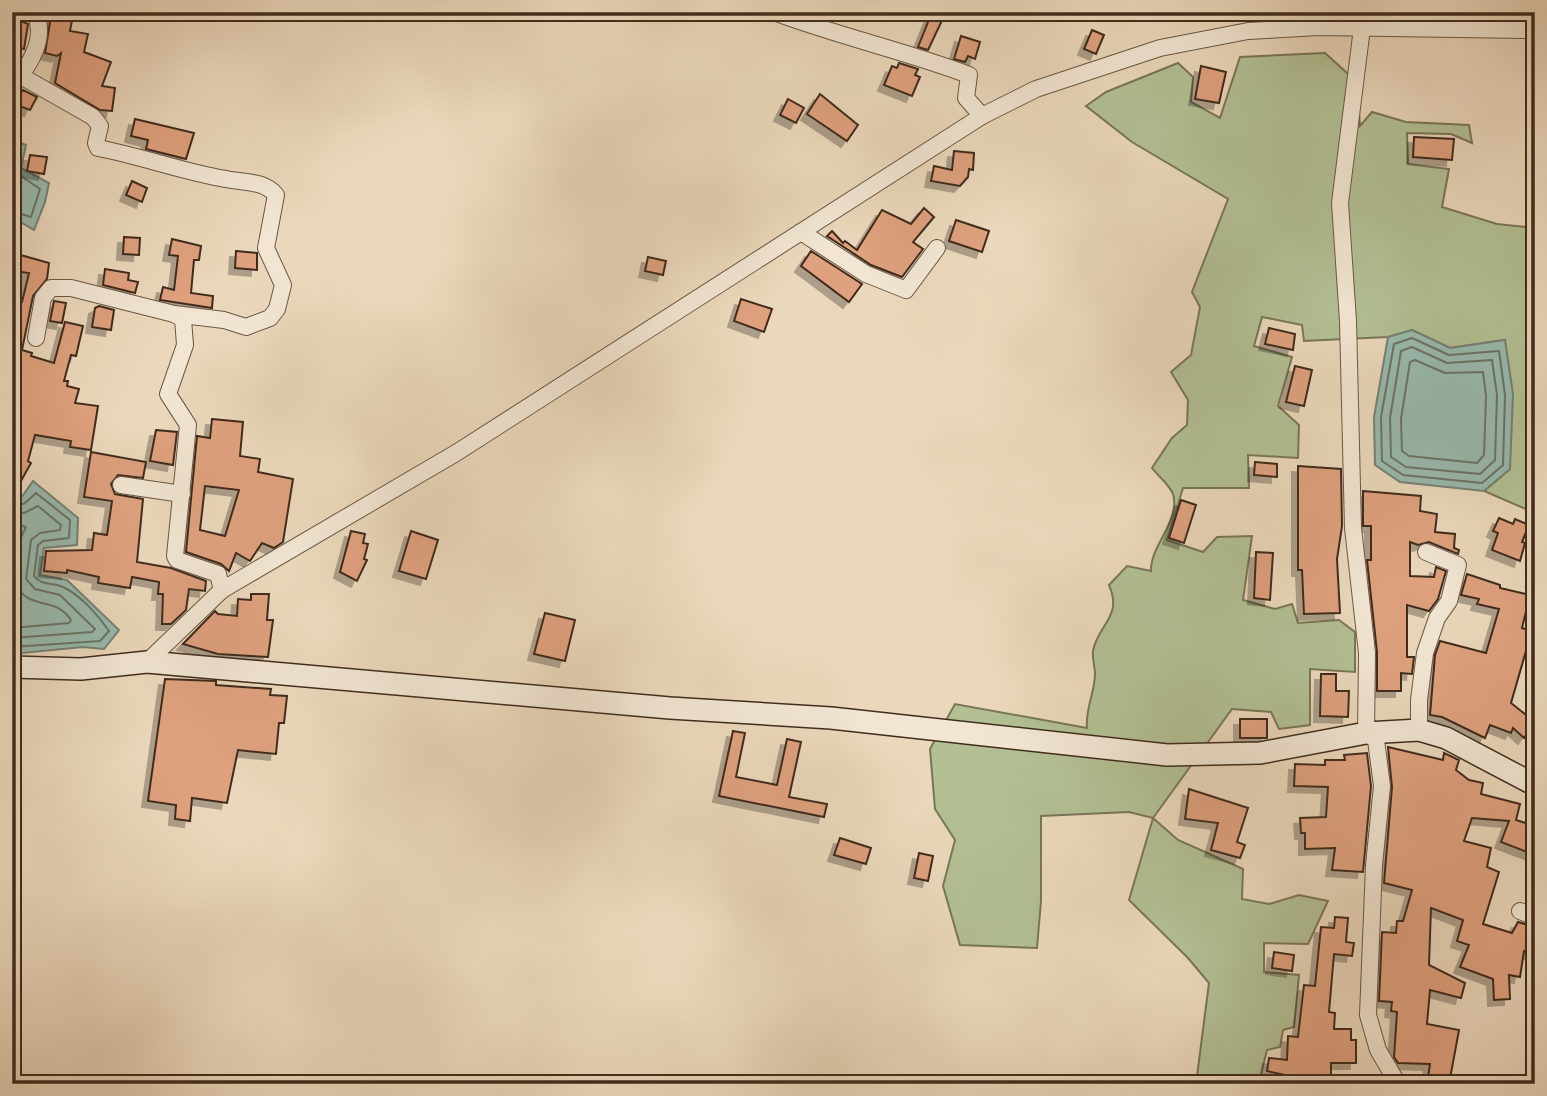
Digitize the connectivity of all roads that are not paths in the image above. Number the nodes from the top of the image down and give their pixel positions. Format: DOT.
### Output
graph roads {
  1 [pos="35,12"];
  2 [pos="774,12"];
  3 [pos="1364,12"];
  4 [pos="1360,29"];
  5 [pos="1535,30"];
  6 [pos="17,81"];
  7 [pos="982,116"];
  8 [pos="801,232"];
  9 [pos="937,247"];
  10 [pos="174,314"];
  11 [pos="36,338"];
  12 [pos="121,485"];
  13 [pos="182,494"];
  14 [pos="1426,552"];
  15 [pos="222,590"];
  16 [pos="147,662"];
  17 [pos="12,667"];
  18 [pos="1419,730"];
  19 [pos="1366,733"];
  20 [pos="1535,785"];
  21 [pos="1398,1084"];
  1 -- 6 [label="street"];
  2 -- 7 [label="street"];
  3 -- 4 [label="street"];
  4 -- 5 [label="street"];
  4 -- 7 [label="street"];
  4 -- 19 [label="street"];
  6 -- 10 [label="street"];
  7 -- 8 [label="street"];
  8 -- 9 [label="street"];
  8 -- 15 [label="street"];
  10 -- 11 [label="street"];
  10 -- 13 [label="street"];
  12 -- 13 [label="street"];
  13 -- 15 [label="street"];
  14 -- 18 [label="street"];
  15 -- 16 [label="street"];
  16 -- 17 [label="main road"];
  16 -- 19 [label="main road"];
  18 -- 19 [label="main road"];
  18 -- 20 [label="main road"];
  19 -- 21 [label="street"];
}
